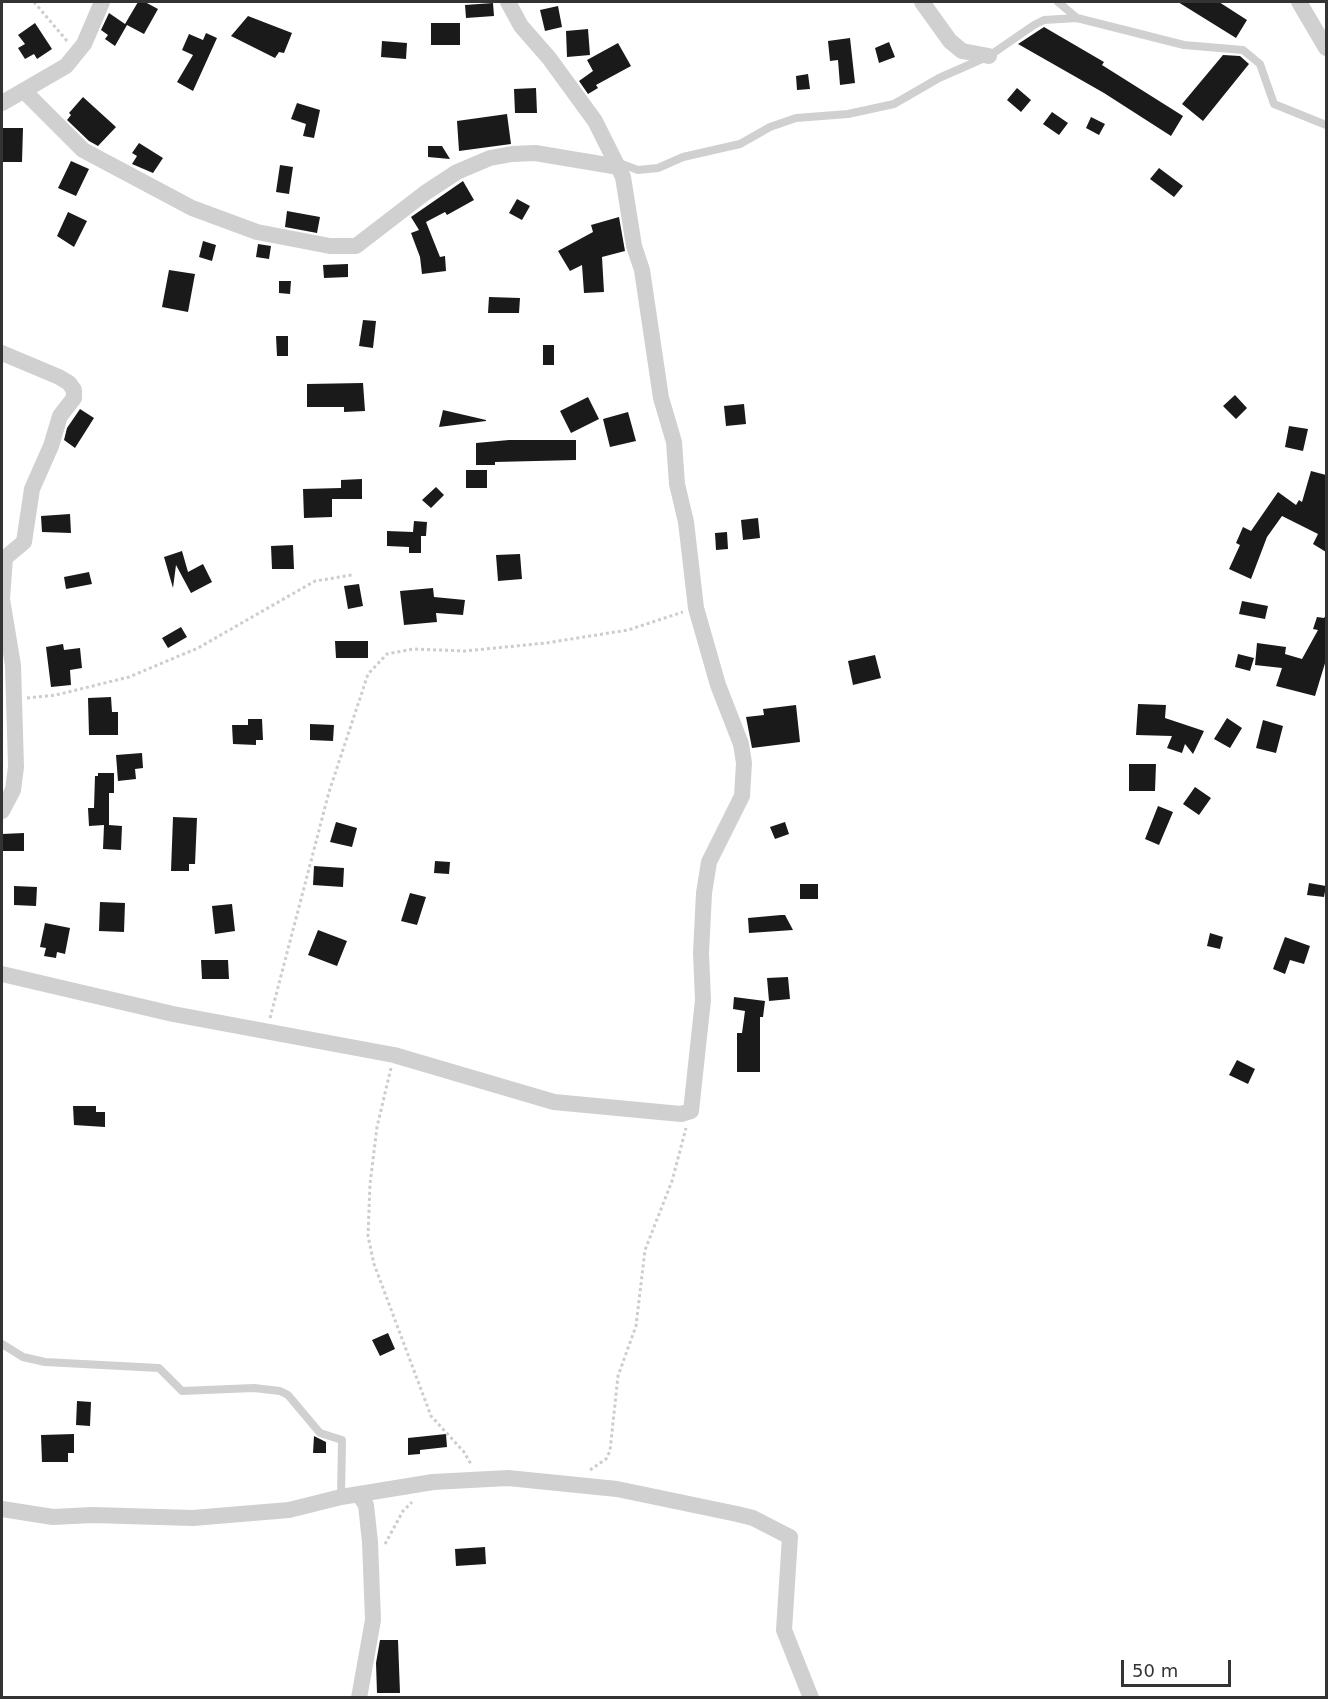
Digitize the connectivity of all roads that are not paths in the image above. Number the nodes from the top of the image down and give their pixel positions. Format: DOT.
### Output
graph roads {
  1 [pos="102,2"];
  2 [pos="508,2"];
  3 [pos="922,2"];
  4 [pos="1058,2"];
  5 [pos="1299,2"];
  6 [pos="1077,18"];
  7 [pos="1326,48"];
  8 [pos="989,56"];
  9 [pos="25,92"];
  10 [pos="2,103"];
  11 [pos="1326,125"];
  12 [pos="618,164"];
  13 [pos="2,353"];
  14 [pos="2,811"];
  15 [pos="2,974"];
  16 [pos="2,1344"];
  17 [pos="359,1495"];
  18 [pos="341,1497"];
  19 [pos="2,1509"];
  20 [pos="359,1698"];
  21 [pos="811,1698"];
  1 -- 9 [label="street"];
  2 -- 12 [label="street"];
  3 -- 8 [label="street"];
  4 -- 6 [label="lane"];
  5 -- 7 [label="street"];
  6 -- 8 [label="lane"];
  6 -- 11 [label="lane"];
  8 -- 12 [label="lane"];
  9 -- 10 [label="street"];
  9 -- 12 [label="street"];
  12 -- 15 [label="street"];
  13 -- 14 [label="street"];
  16 -- 18 [label="lane"];
  17 -- 18 [label="street"];
  17 -- 20 [label="street"];
  17 -- 21 [label="street"];
  18 -- 19 [label="street"];
}
